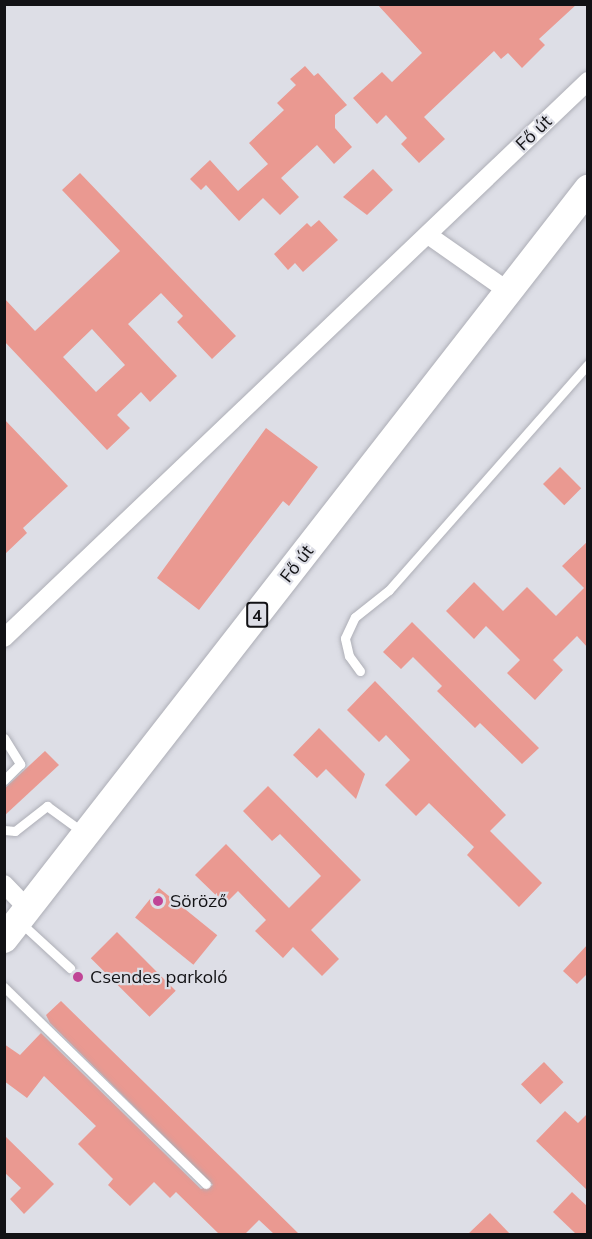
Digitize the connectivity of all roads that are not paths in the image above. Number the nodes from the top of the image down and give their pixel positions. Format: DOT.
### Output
graph roads {
  1 [pos="588,81"];
  2 [pos="588,189"];
  3 [pos="428,235"];
  4 [pos="508,291"];
  5 [pos="588,364"];
  6 [pos="4,639"];
  7 [pos="360,671"];
  8 [pos="4,738"];
  9 [pos="4,780"];
  10 [pos="4,830"];
  11 [pos="86,834"];
  12 [pos="4,884"];
  13 [pos="17,923"];
  14 [pos="70,968"];
  15 [pos="4,987"];
  16 [pos="206,1184"];
  1 -- 3 [label="street, Fő út"];
  2 -- 4 [label="main road, Fő út / 4"];
  3 -- 4 [label="street"];
  3 -- 6 [label="street, Fő út"];
  4 -- 11 [label="main road, Fő út / 4"];
  5 -- 7 [label="lane"];
  8 -- 9 [label="lane"];
  10 -- 11 [label="lane"];
  11 -- 13 [label="main road, Fő út / 4"];
  12 -- 13 [label="street"];
  13 -- 14 [label="lane"];
  15 -- 16 [label="lane"];
}
